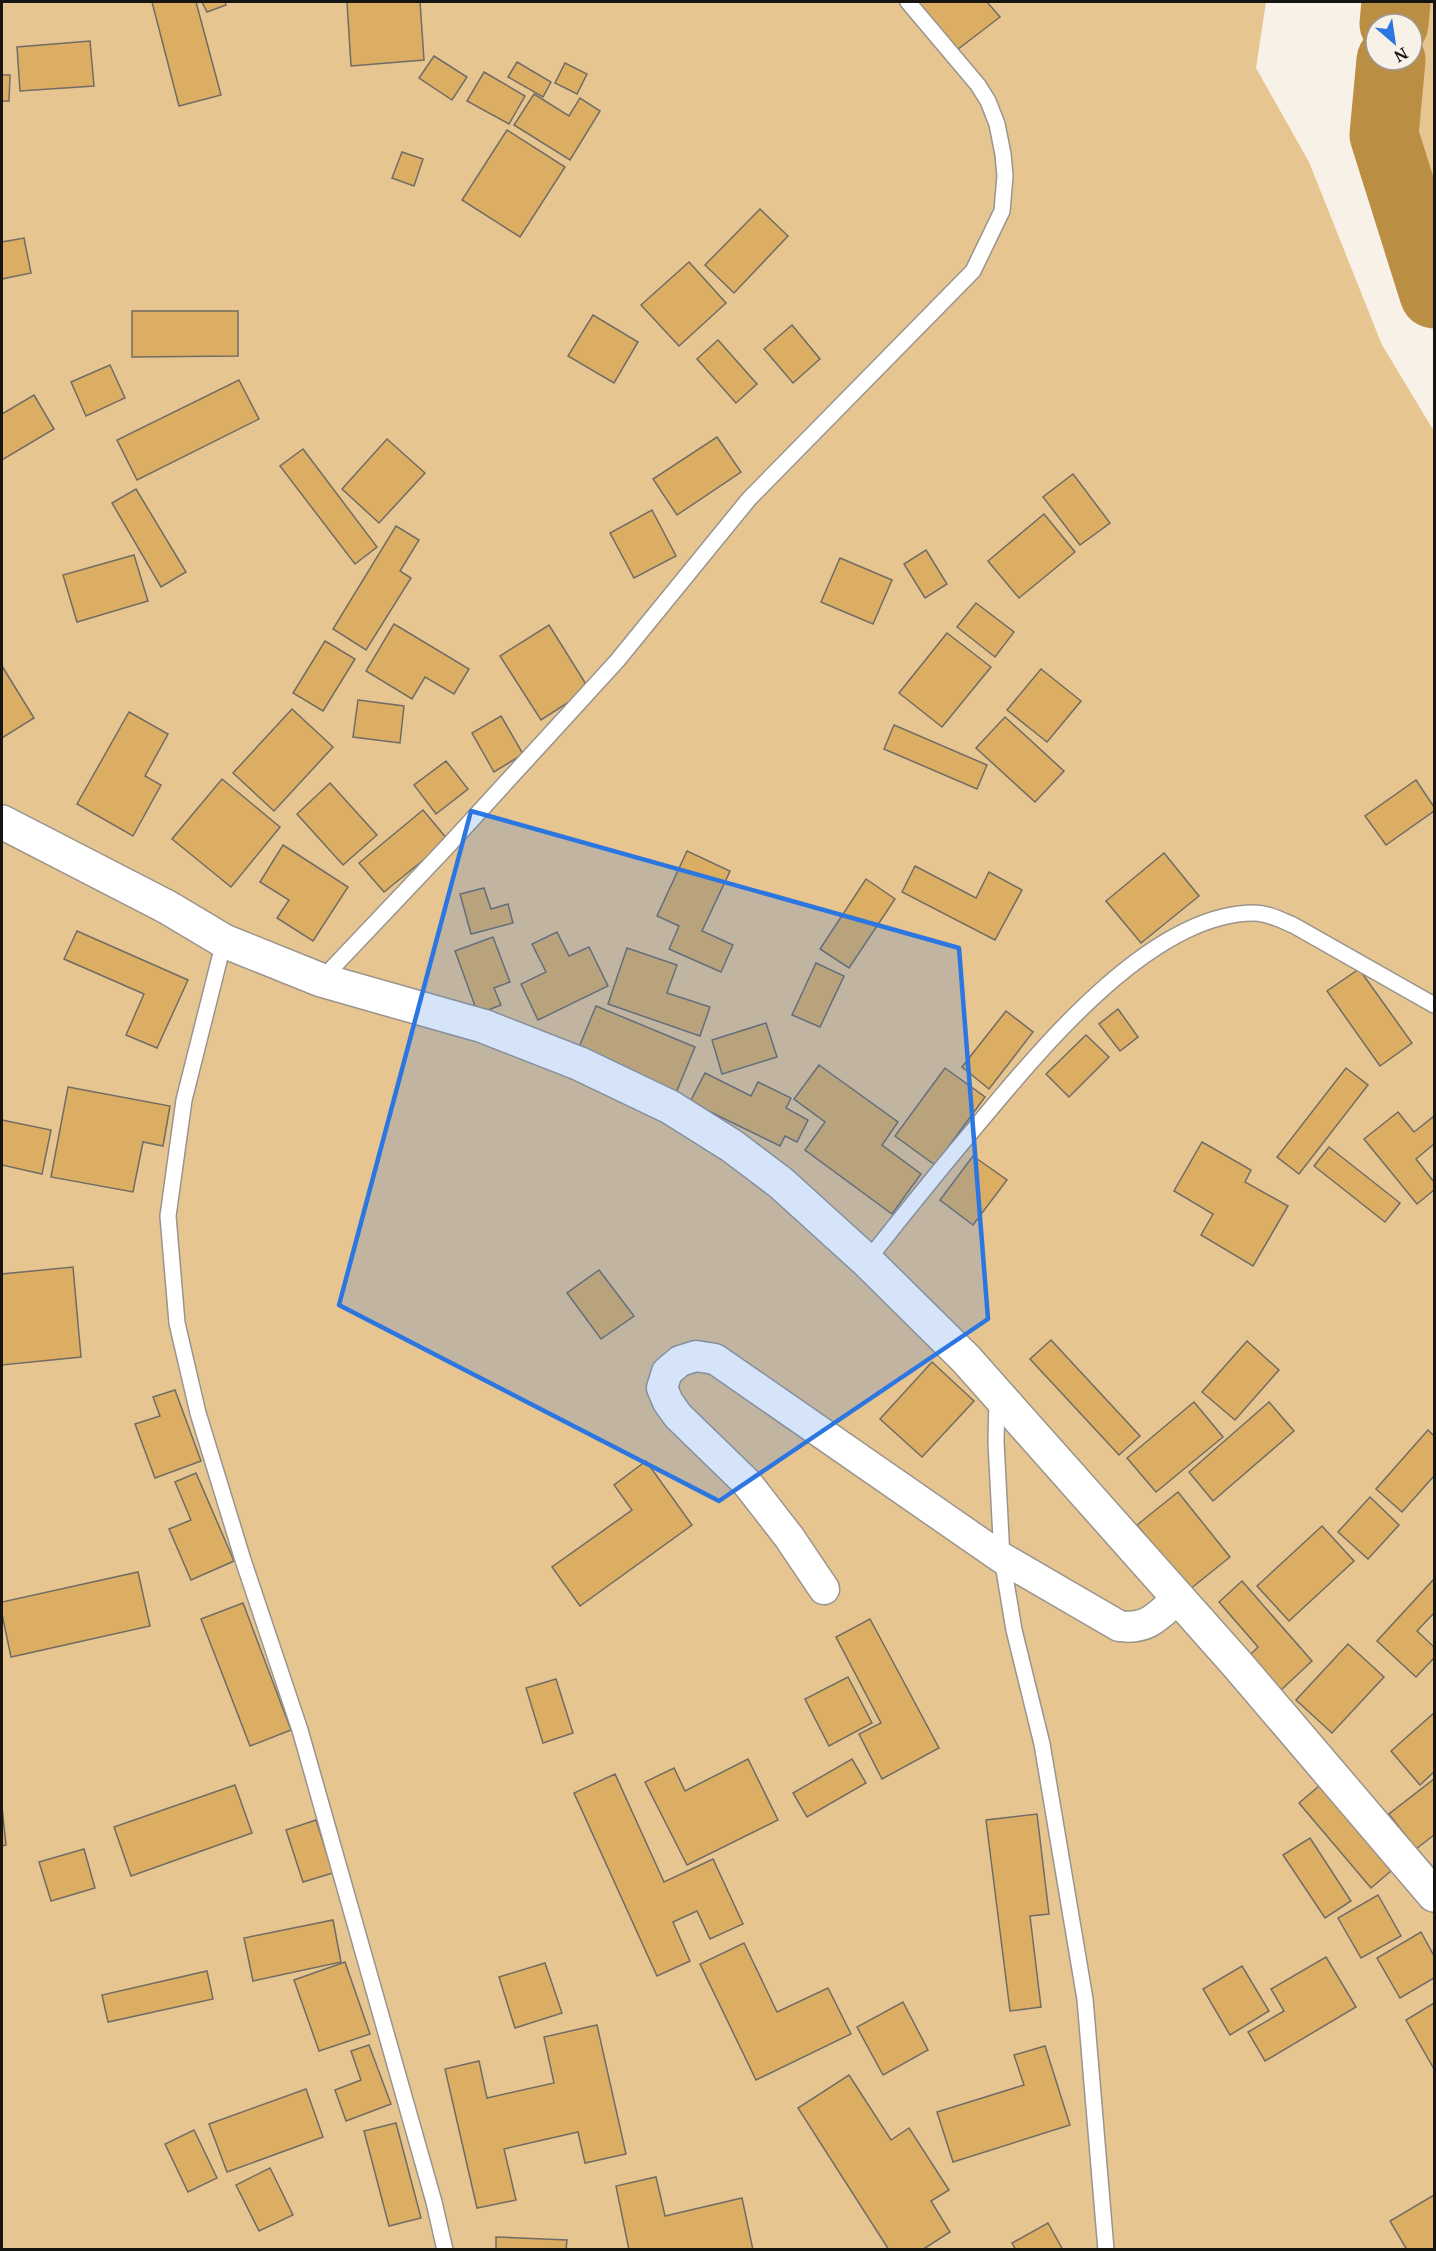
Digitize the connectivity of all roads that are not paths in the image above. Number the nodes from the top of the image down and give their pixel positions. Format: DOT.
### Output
graph roads {
  1 [pos="908,2"];
  2 [pos="2,822"];
  3 [pos="224,941"];
  4 [pos="321,980"];
  5 [pos="1434,1005"];
  6 [pos="867,1261"];
  7 [pos="997,1394"];
  8 [pos="1002,1558"];
  9 [pos="824,1589"];
  10 [pos="1178,1598"];
  11 [pos="1434,1895"];
  12 [pos="445,2250"];
  13 [pos="1106,2250"];
  1 -- 4 [label="lane"];
  2 -- 3 [label="street"];
  3 -- 4 [label="street"];
  3 -- 12 [label="lane"];
  4 -- 6 [label="street"];
  5 -- 6 [label="lane"];
  6 -- 7 [label="street"];
  7 -- 8 [label="lane"];
  7 -- 10 [label="street"];
  8 -- 9 [label="street"];
  8 -- 10 [label="street"];
  8 -- 13 [label="lane"];
  10 -- 11 [label="street"];
}
